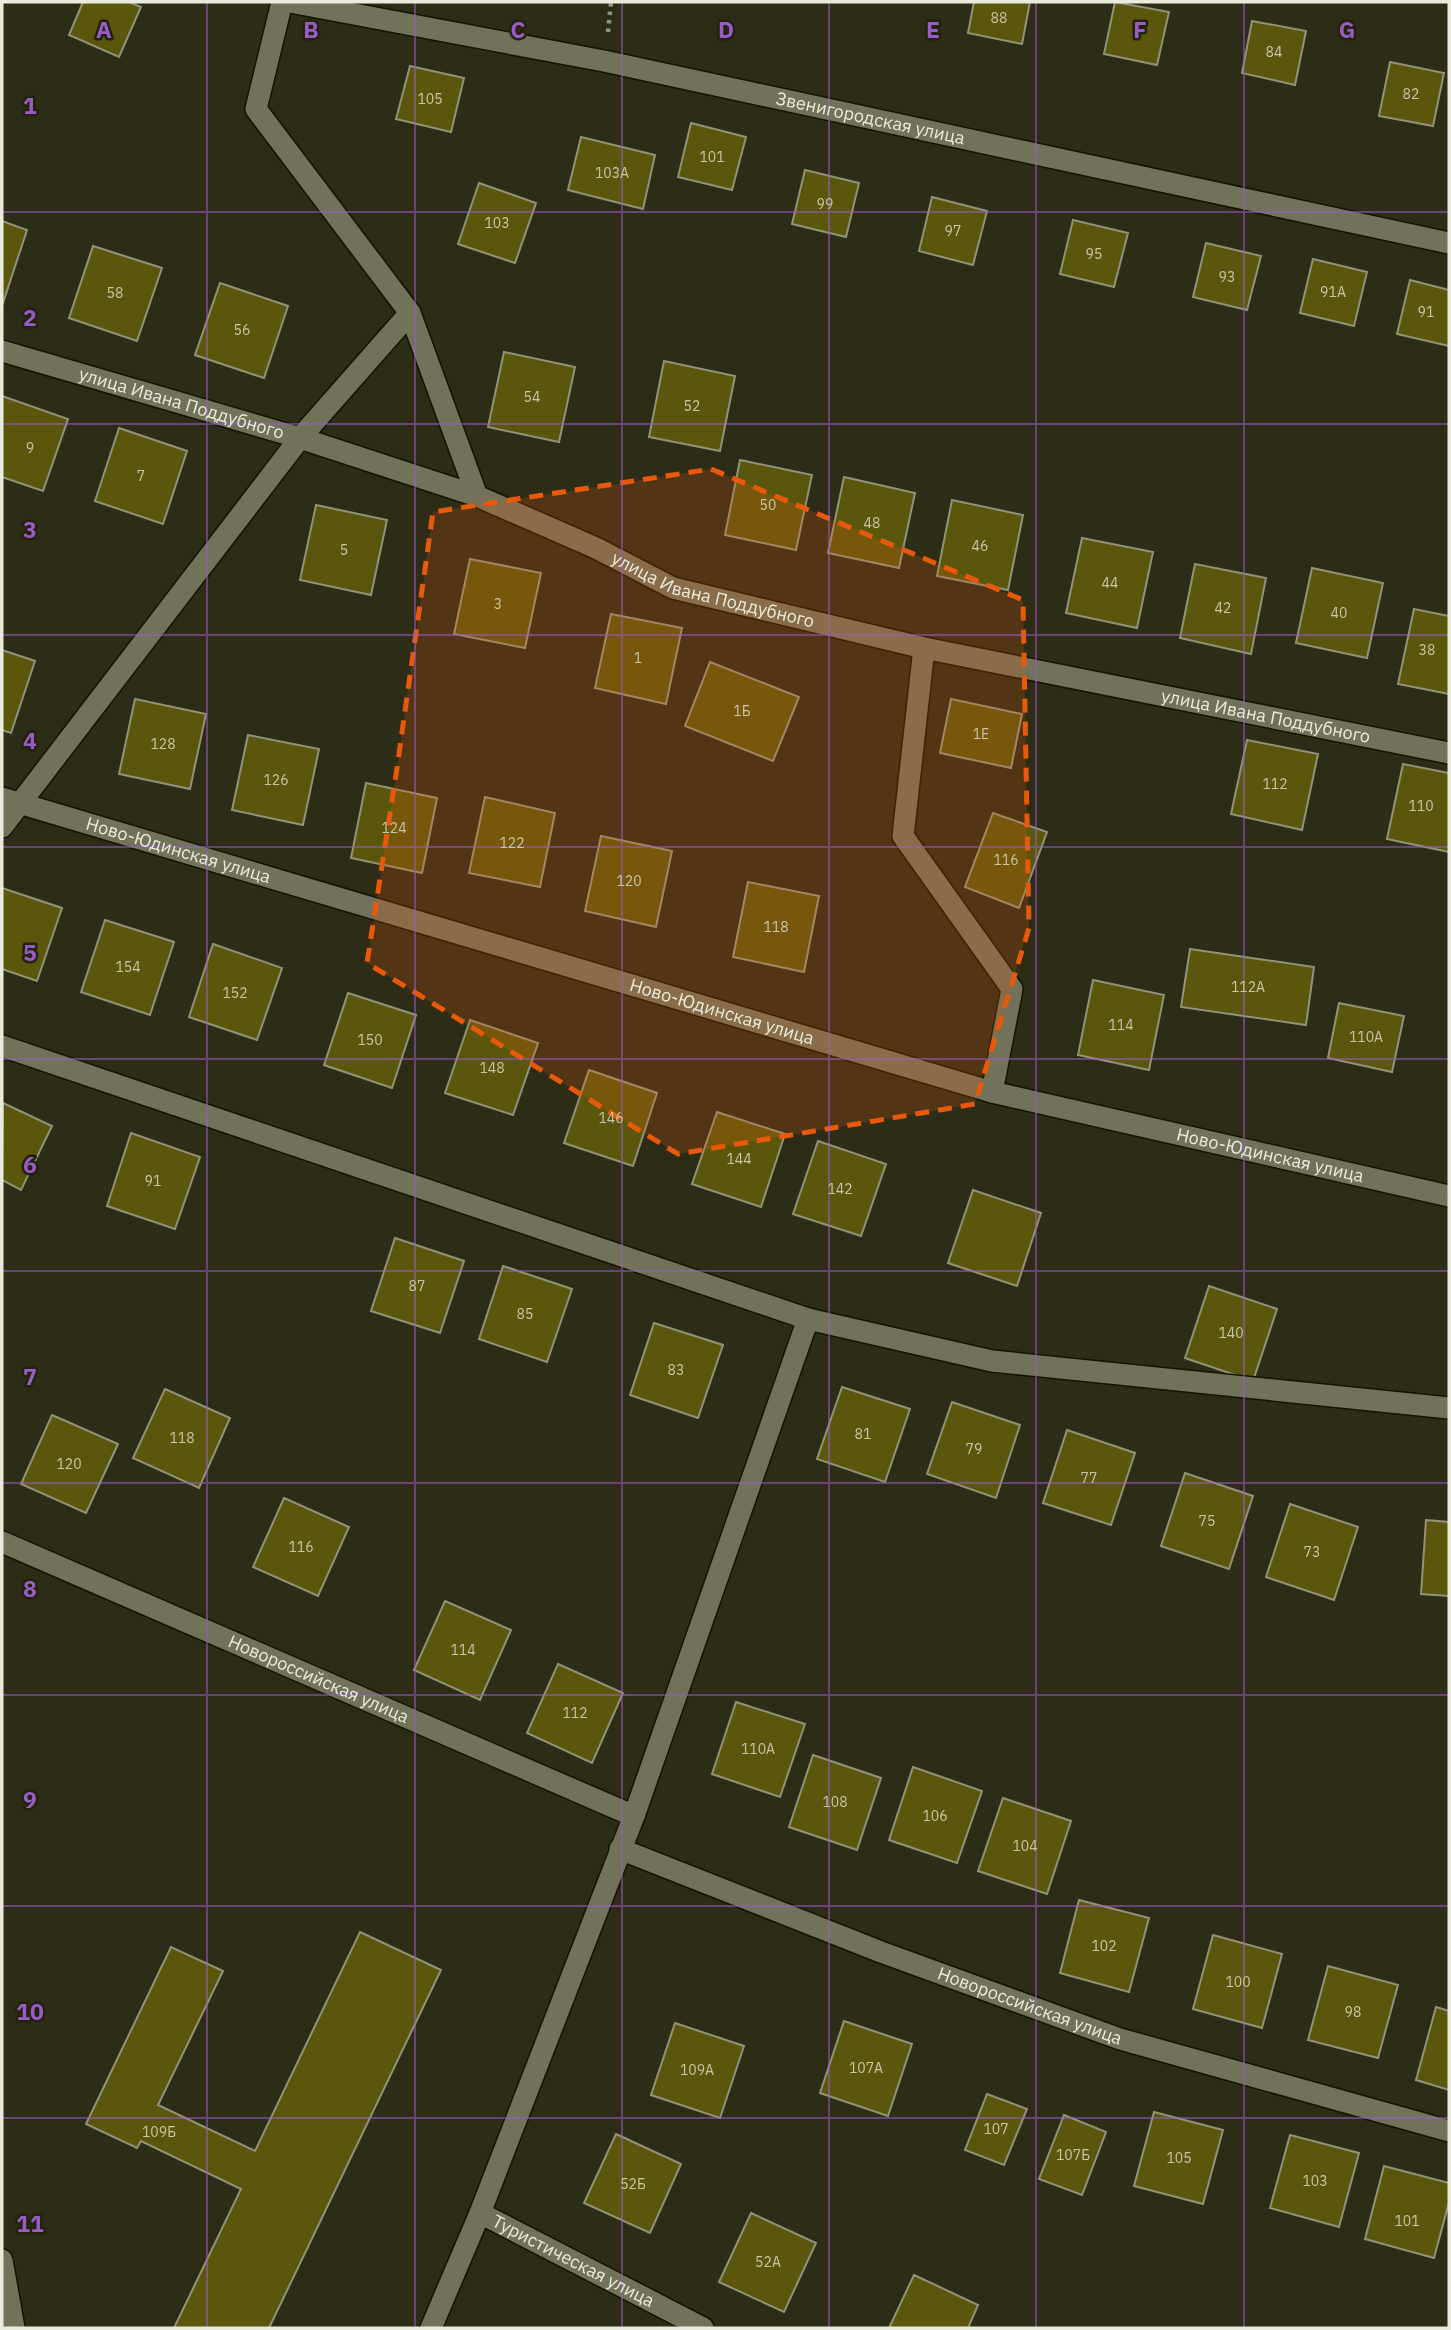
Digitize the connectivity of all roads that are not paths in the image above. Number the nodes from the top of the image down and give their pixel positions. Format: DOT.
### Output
graph roads {
  1 [pos="282,2"];
  2 [pos="290,2"];
  3 [pos="1449,243"];
  4 [pos="410,313"];
  5 [pos="2,351"];
  6 [pos="300,438"];
  7 [pos="477,496"];
  8 [pos="923,648"];
  9 [pos="1449,753"];
  10 [pos="10,801"];
  11 [pos="2,827"];
  12 [pos="2,1046"];
  13 [pos="992,1092"];
  14 [pos="1449,1196"];
  15 [pos="808,1319"];
  16 [pos="1449,1409"];
  17 [pos="2,1542"];
  18 [pos="634,1816"];
  19 [pos="620,1849"];
  20 [pos="1449,2131"];
  21 [pos="480,2214"];
  22 [pos="2,2260"];
  23 [pos="15,2328"];
  24 [pos="432,2328"];
  25 [pos="703,2328"];
  1 -- 4 [label="street"];
  2 -- 3 [label="street, Звенигородская улица"];
  4 -- 6 [label="street"];
  4 -- 7 [label="street"];
  5 -- 6 [label="street, улица Ивана Поддубного"];
  6 -- 7 [label="street, улица Ивана Поддубного"];
  6 -- 10 [label="street"];
  7 -- 8 [label="street, улица Ивана Поддубного"];
  8 -- 9 [label="street, улица Ивана Поддубного"];
  8 -- 13 [label="street"];
  10 -- 11 [label="street"];
  10 -- 13 [label="street, Ново-Юдинская улица"];
  12 -- 15 [label="street"];
  13 -- 14 [label="street, Ново-Юдинская улица"];
  15 -- 16 [label="street"];
  15 -- 18 [label="street"];
  17 -- 18 [label="street, Новороссийская улица"];
  18 -- 19 [label="street"];
  19 -- 20 [label="street, Новороссийская улица"];
  19 -- 21 [label="street"];
  21 -- 24 [label="street"];
  21 -- 25 [label="street, Туристическая улица"];
  22 -- 23 [label="street"];
}
